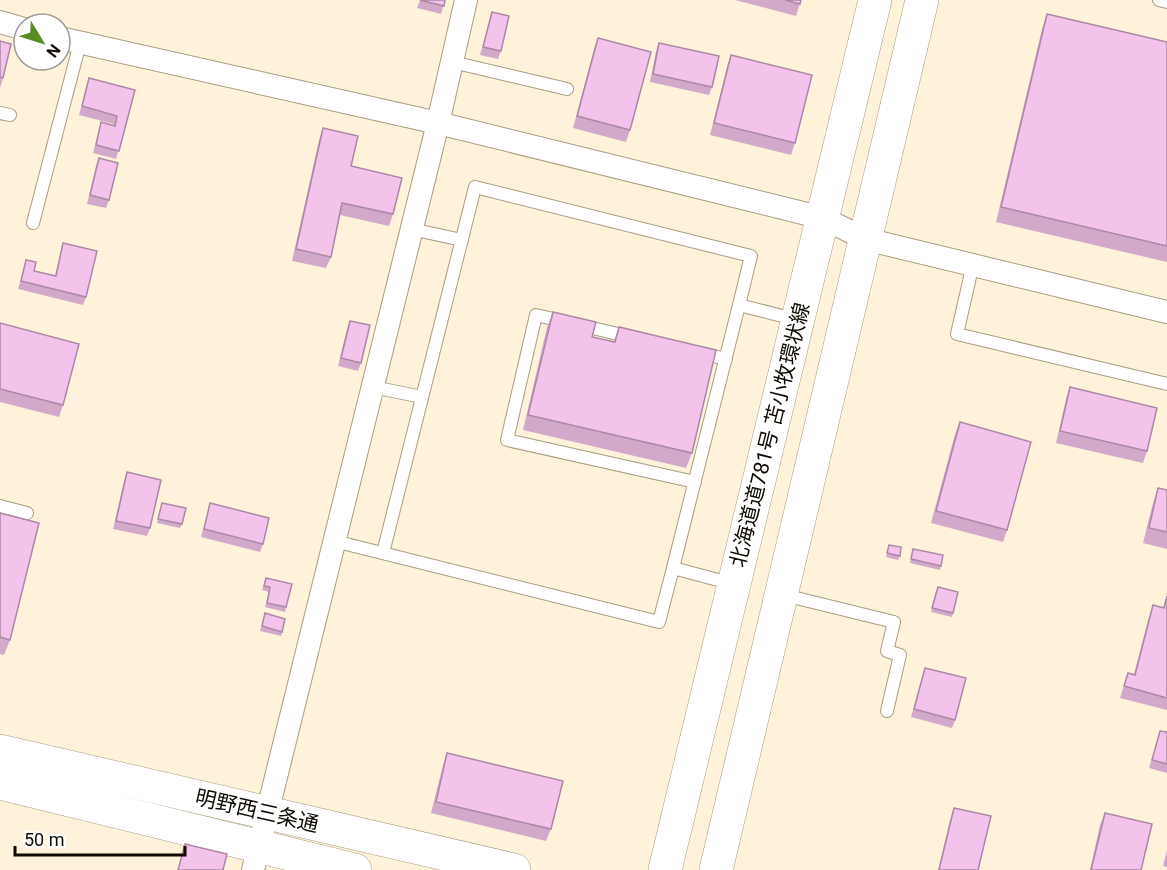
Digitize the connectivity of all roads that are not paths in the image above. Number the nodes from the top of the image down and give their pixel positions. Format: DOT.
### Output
graph roads {
  1 [pos="466,0"];
  2 [pos="875,0"];
  3 [pos="922,0"];
  4 [pos="1159,0"];
  5 [pos="1167,2"];
  6 [pos="72,40"];
  7 [pos="452,62"];
  8 [pos="64,72"];
  9 [pos="567,89"];
  10 [pos="438,123"];
  11 [pos="823,218"];
  12 [pos="33,223"];
  13 [pos="411,229"];
  14 [pos="865,239"];
  15 [pos="462,240"];
  16 [pos="973,264"];
  17 [pos="739,305"];
  18 [pos="1167,312"];
  19 [pos="798,320"];
  20 [pos="647,340"];
  21 [pos="692,351"];
  22 [pos="726,359"];
  23 [pos="1167,384"];
  24 [pos="373,387"];
  25 [pos="422,397"];
  26 [pos="695,482"];
  27 [pos="0,506"];
  28 [pos="27,513"];
  29 [pos="334,541"];
  30 [pos="382,553"];
  31 [pos="673,568"];
  32 [pos="734,584"];
  33 [pos="782,594"];
  34 [pos="887,711"];
  35 [pos="0,751"];
  36 [pos="0,783"];
  37 [pos="267,814"];
  38 [pos="256,859"];
  39 [pos="355,870"];
  40 [pos="514,870"];
  41 [pos="665,870"];
  42 [pos="716,870"];
  1 -- 7 [label="street"];
  2 -- 11 [label="main road, 北海道道781号 苫小牧環状線"];
  3 -- 14 [label="main road"];
  4 -- 5 [label="lane"];
  6 -- 10 [label="street"];
  7 -- 9 [label="lane"];
  7 -- 10 [label="street"];
  8 -- 12 [label="lane"];
  10 -- 11 [label="street"];
  10 -- 13 [label="street"];
  11 -- 14 [label="street"];
  11 -- 19 [label="main road, 北海道道781号 苫小牧環状線"];
  13 -- 15 [label="lane"];
  13 -- 24 [label="street"];
  14 -- 16 [label="street"];
  14 -- 33 [label="main road"];
  15 -- 17 [label="lane"];
  15 -- 25 [label="lane"];
  16 -- 18 [label="street"];
  16 -- 23 [label="lane"];
  17 -- 19 [label="lane"];
  17 -- 22 [label="lane"];
  19 -- 32 [label="main road, 北海道道781号 苫小牧環状線"];
  20 -- 26 [label="lane"];
  21 -- 22 [label="lane"];
  22 -- 26 [label="lane"];
  24 -- 25 [label="lane"];
  24 -- 29 [label="street"];
  25 -- 30 [label="lane"];
  26 -- 31 [label="lane"];
  27 -- 28 [label="lane"];
  29 -- 30 [label="lane"];
  29 -- 37 [label="street"];
  30 -- 31 [label="lane"];
  31 -- 32 [label="lane"];
  32 -- 41 [label="main road, 北海道道781号 苫小牧環状線"];
  33 -- 34 [label="lane"];
  33 -- 42 [label="main road"];
  35 -- 37 [label="main road, 明野西三条通"];
  36 -- 38 [label="main road, 明野西三条通"];
  37 -- 38 [label="street"];
  37 -- 40 [label="main road, 明野西三条通"];
  38 -- 39 [label="main road, 明野西三条通"];
}
